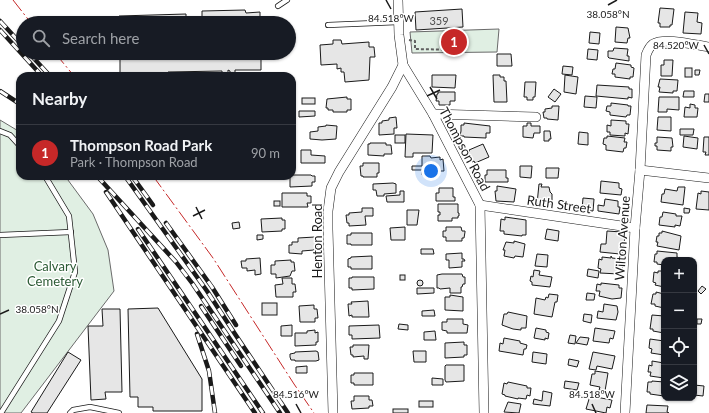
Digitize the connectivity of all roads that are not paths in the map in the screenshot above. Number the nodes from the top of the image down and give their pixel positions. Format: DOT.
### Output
graph roads {
  1 [pos="287,0"];
  2 [pos="398,0"];
  3 [pos="278,6"];
  4 [pos="399,22"];
  5 [pos="328,25"];
  6 [pos="709,47"];
  7 [pos="403,65"];
  8 [pos="433,114"];
  9 [pos="536,117"];
  10 [pos="0,131"];
  11 [pos="16,142"];
  12 [pos="640,170"];
  13 [pos="709,178"];
  14 [pos="47,180"];
  15 [pos="480,205"];
  16 [pos="635,228"];
  17 [pos="71,232"];
  18 [pos="0,234"];
  19 [pos="1,413"];
  20 [pos="70,413"];
  21 [pos="119,413"];
  22 [pos="333,413"];
  23 [pos="484,413"];
  24 [pos="625,413"];
  1 -- 3 [label="lane"];
  2 -- 4 [label="street, Thompson Road"];
  4 -- 5 [label="lane"];
  4 -- 7 [label="street, Thompson Road"];
  6 -- 12 [label="street, Wilton Avenue"];
  7 -- 8 [label="street, Thompson Road"];
  7 -- 22 [label="street, Henton Road"];
  8 -- 9 [label="street"];
  8 -- 15 [label="street, Thompson Road"];
  10 -- 11 [label="lane"];
  12 -- 13 [label="street"];
  12 -- 16 [label="street, Wilton Avenue"];
  14 -- 17 [label="lane"];
  15 -- 16 [label="street, Ruth Street"];
  15 -- 23 [label="street, Thompson Road"];
  16 -- 24 [label="street, Wilton Avenue"];
  17 -- 18 [label="lane"];
  17 -- 19 [label="lane"];
  20 -- 21 [label="lane"];
}
